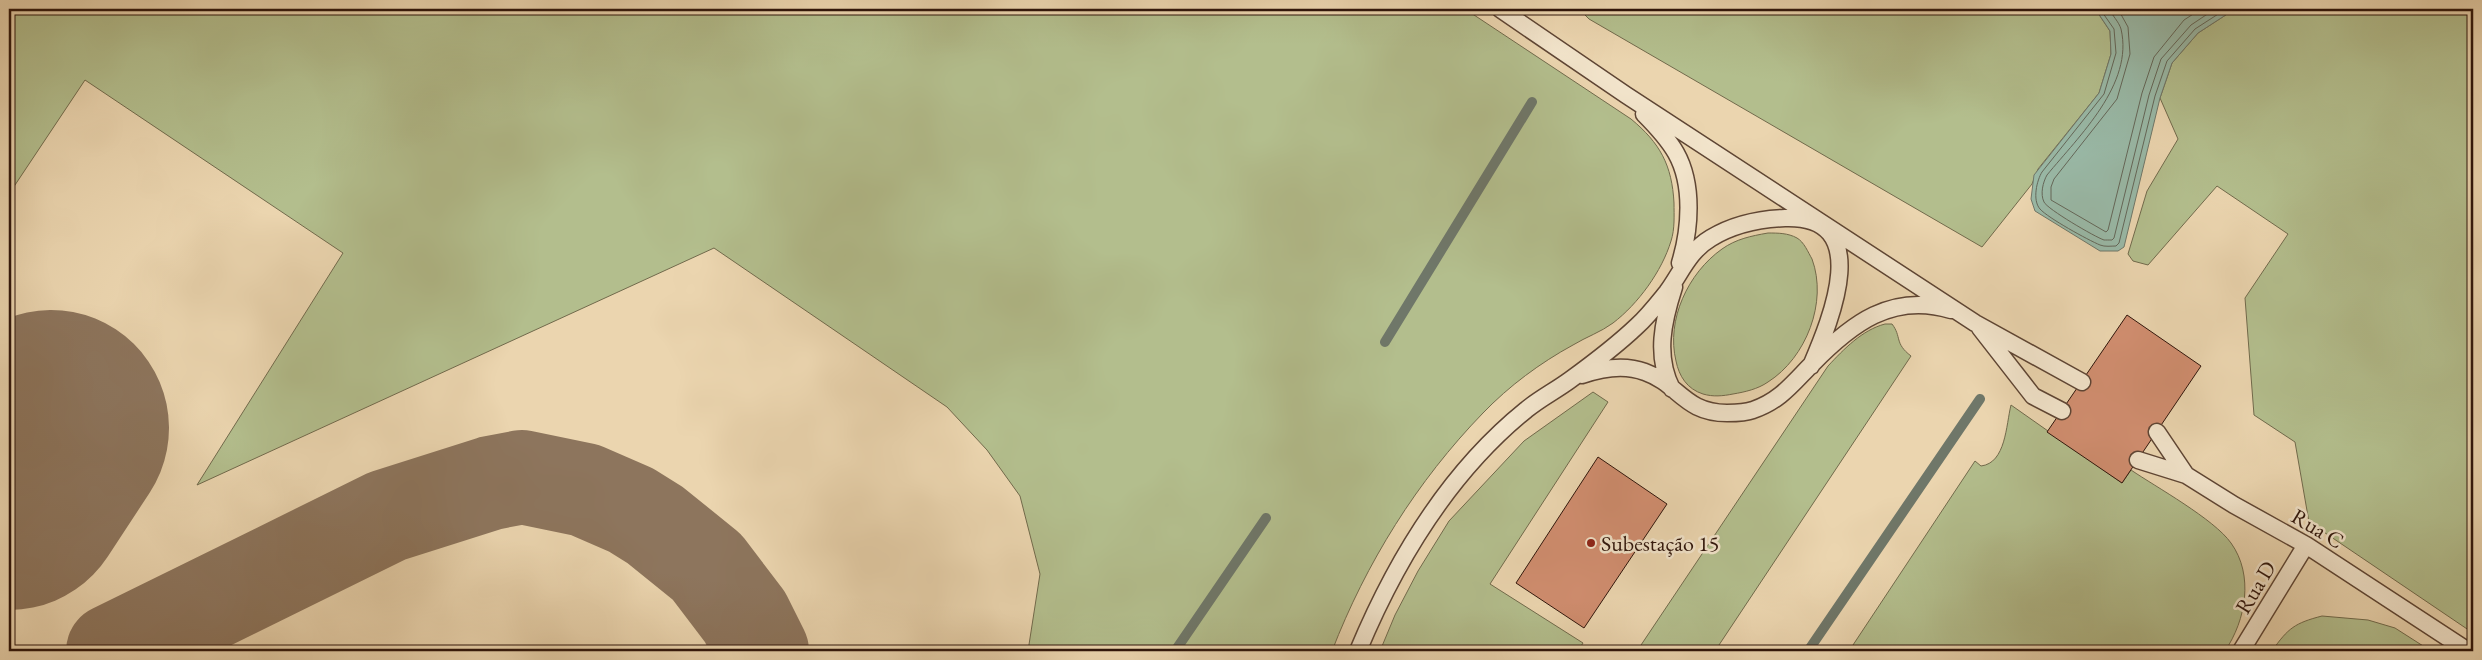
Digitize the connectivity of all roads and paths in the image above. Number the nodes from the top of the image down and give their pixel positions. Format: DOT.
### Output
graph roads {
  1 [pos="1500,9"];
  2 [pos="1626,95"];
  3 [pos="1823,224"];
  4 [pos="1677,274"];
  5 [pos="1969,318"];
  6 [pos="1810,366"];
  7 [pos="1571,380"];
  8 [pos="2082,382"];
  9 [pos="1673,391"];
  10 [pos="2062,411"];
  11 [pos="2157,432"];
  12 [pos="2138,460"];
  13 [pos="2186,475"];
  14 [pos="2306,545"];
  15 [pos="1358,651"];
  16 [pos="2241,651"];
  17 [pos="2468,651"];
  1 -- 2 [label="lane"];
  2 -- 3 [label="lane"];
  2 -- 4 [label="lane"];
  3 -- 4 [label="lane"];
  3 -- 5 [label="lane"];
  3 -- 6 [label="lane"];
  4 -- 7 [label="lane"];
  4 -- 9 [label="lane"];
  5 -- 6 [label="lane"];
  5 -- 8 [label="lane"];
  5 -- 10 [label="lane"];
  6 -- 9 [label="lane"];
  7 -- 9 [label="lane"];
  7 -- 15 [label="lane"];
  11 -- 13 [label="lane, Rua C"];
  12 -- 13 [label="lane"];
  13 -- 14 [label="lane, Rua C"];
  14 -- 16 [label="lane, Rua D"];
  14 -- 17 [label="lane, Rua C"];
}
